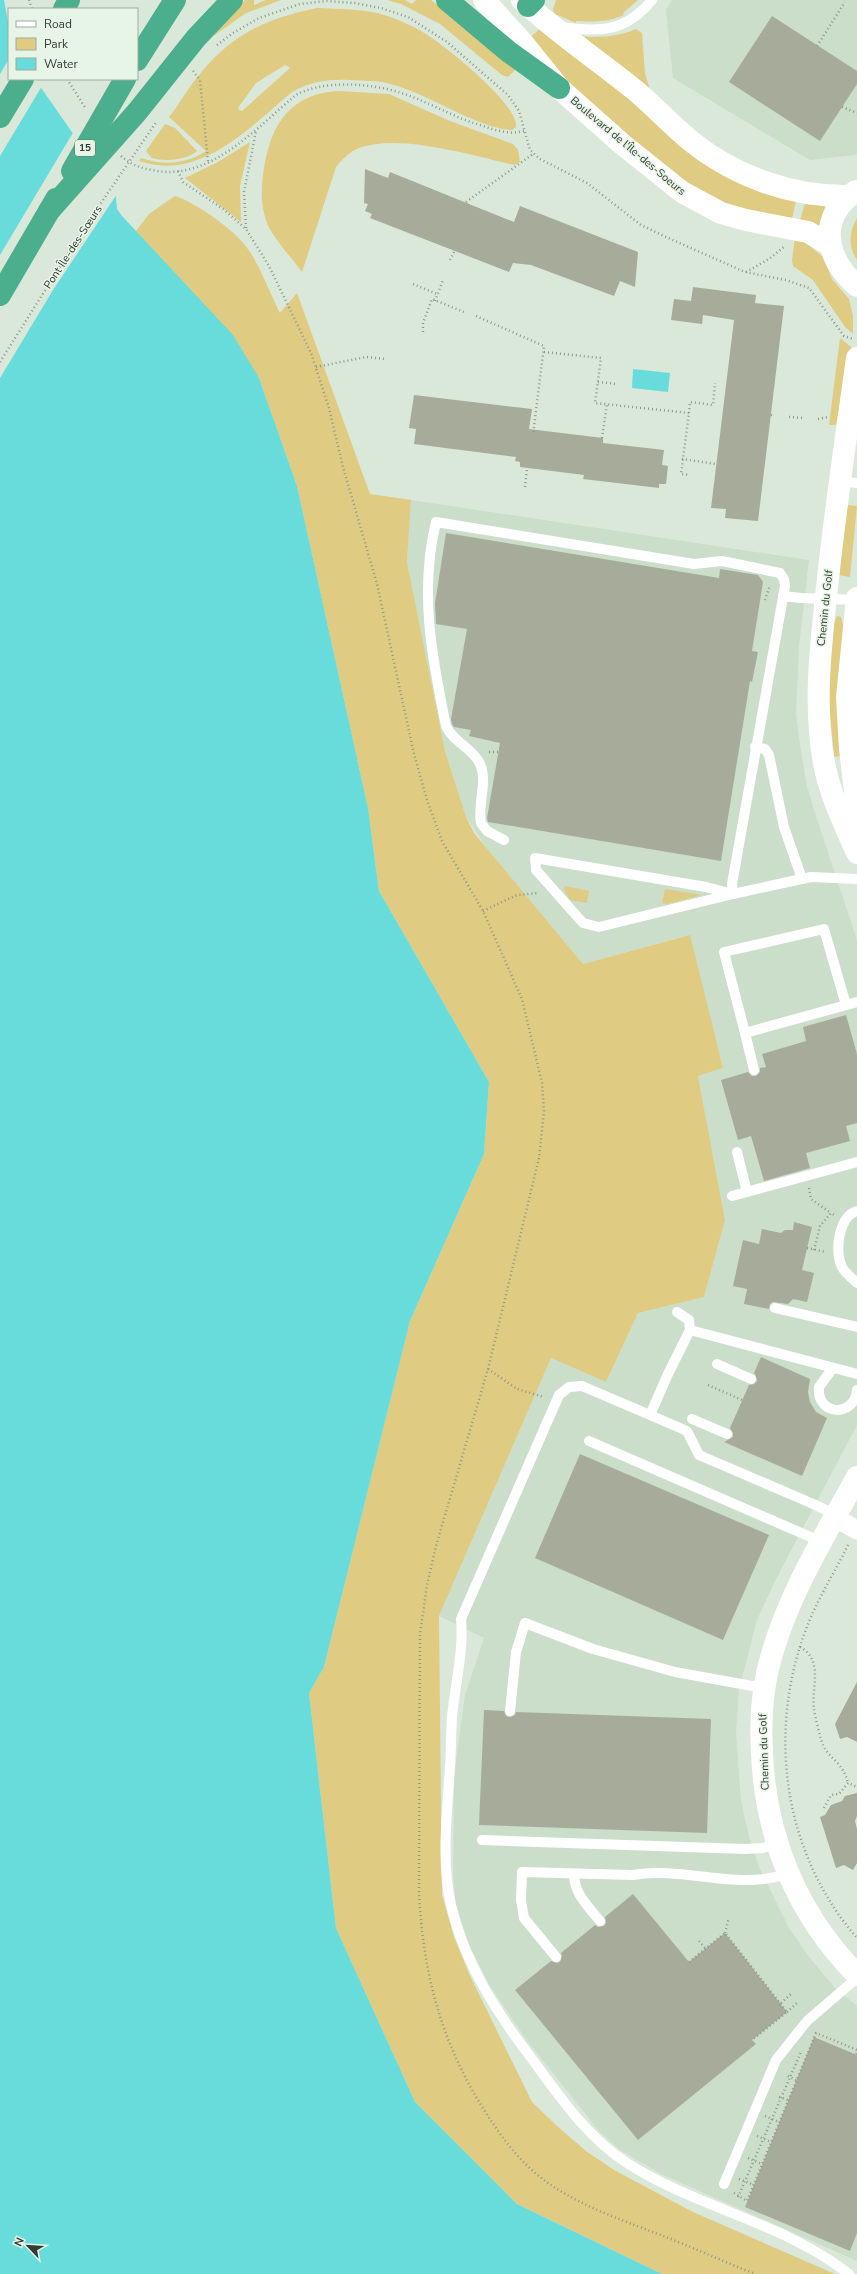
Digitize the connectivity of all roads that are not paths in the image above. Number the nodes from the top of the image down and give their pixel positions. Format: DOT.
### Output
graph roads {
  1 [pos="175,0"];
  2 [pos="232,0"];
  3 [pos="447,0"];
  4 [pos="484,0"];
  5 [pos="652,0"];
  6 [pos="528,2"];
  7 [pos="552,26"];
  8 [pos="138,58"];
  9 [pos="21,80"];
  10 [pos="123,82"];
  11 [pos="559,88"];
  12 [pos="0,117"];
  13 [pos="853,193"];
  14 [pos="50,211"];
  15 [pos="830,245"];
  16 [pos="854,287"];
  17 [pos="0,295"];
  18 [pos="854,348"];
  19 [pos="849,482"];
  20 [pos="783,596"];
  21 [pos="826,597"];
  22 [pos="857,599"];
  23 [pos="755,747"];
  24 [pos="853,749"];
  25 [pos="504,840"];
  26 [pos="857,853"];
  27 [pos="802,879"];
  28 [pos="857,879"];
  29 [pos="733,894"];
  30 [pos="857,1002"];
  31 [pos="846,1005"];
  32 [pos="745,1033"];
  33 [pos="754,1070"];
  34 [pos="737,1152"];
  35 [pos="857,1162"];
  36 [pos="747,1192"];
  37 [pos="732,1196"];
  38 [pos="857,1211"];
  39 [pos="857,1283"];
  40 [pos="775,1308"];
  41 [pos="677,1312"];
  42 [pos="857,1326"];
  43 [pos="690,1330"];
  44 [pos="717,1364"];
  45 [pos="833,1368"];
  46 [pos="857,1374"];
  47 [pos="751,1379"];
  48 [pos="857,1390"];
  49 [pos="650,1415"];
  50 [pos="692,1419"];
  51 [pos="727,1434"];
  52 [pos="589,1441"];
  53 [pos="857,1477"];
  54 [pos="835,1518"];
  55 [pos="853,1535"];
  56 [pos="822,1542"];
  57 [pos="764,1688"];
  58 [pos="510,1711"];
  59 [pos="482,1840"];
  60 [pos="776,1844"];
  61 [pos="574,1874"];
  62 [pos="788,1874"];
  63 [pos="600,1921"];
  64 [pos="556,1957"];
  65 [pos="857,1975"];
  66 [pos="857,1978"];
  67 [pos="724,2184"];
  68 [pos="849,2274"];
  1 -- 8 [label="highway"];
  2 -- 14 [label="highway"];
  3 -- 11 [label="highway"];
  4 -- 11 [label="street, Boulevard de l'Île-des-Soeurs"];
  5 -- 7 [label="lane"];
  6 -- 7 [label="street"];
  7 -- 13 [label="street"];
  9 -- 12 [label="highway"];
  10 -- 14 [label="highway, 15"];
  11 -- 15 [label="street, Boulevard de l'Île-des-Soeurs"];
  13 -- 15 [label="street"];
  14 -- 17 [label="highway, 15"];
  15 -- 16 [label="street"];
  18 -- 19 [label="street, Chemin du Golf"];
  19 -- 21 [label="street, Chemin du Golf"];
  20 -- 21 [label="lane"];
  20 -- 23 [label="lane"];
  20 -- 25 [label="lane"];
  21 -- 22 [label="lane"];
  21 -- 26 [label="street, Chemin du Golf"];
  22 -- 24 [label="street, Chemin du Golf"];
  23 -- 27 [label="lane"];
  23 -- 29 [label="lane"];
  24 -- 26 [label="street, Chemin du Golf"];
  27 -- 28 [label="lane"];
  27 -- 29 [label="lane"];
  29 -- 29 [label="lane"];
  30 -- 31 [label="lane"];
  31 -- 32 [label="lane"];
  31 -- 32 [label="lane"];
  32 -- 33 [label="lane"];
  34 -- 36 [label="lane"];
  35 -- 36 [label="lane"];
  36 -- 37 [label="lane"];
  38 -- 39 [label="lane"];
  40 -- 42 [label="lane"];
  41 -- 43 [label="lane"];
  43 -- 45 [label="lane"];
  43 -- 49 [label="lane"];
  44 -- 47 [label="lane"];
  45 -- 46 [label="lane"];
  45 -- 48 [label="lane"];
  49 -- 54 [label="lane"];
  49 -- 68 [label="lane"];
  50 -- 51 [label="lane"];
  52 -- 56 [label="lane"];
  53 -- 54 [label="street, Chemin du Golf"];
  54 -- 55 [label="street"];
  54 -- 56 [label="street, Chemin du Golf"];
  56 -- 57 [label="street, Chemin du Golf"];
  57 -- 58 [label="lane"];
  57 -- 60 [label="street, Chemin du Golf"];
  59 -- 60 [label="lane"];
  60 -- 62 [label="street, Chemin du Golf"];
  61 -- 62 [label="lane"];
  61 -- 63 [label="lane"];
  61 -- 64 [label="lane"];
  62 -- 65 [label="street, Chemin du Golf"];
  66 -- 67 [label="lane"];
}
